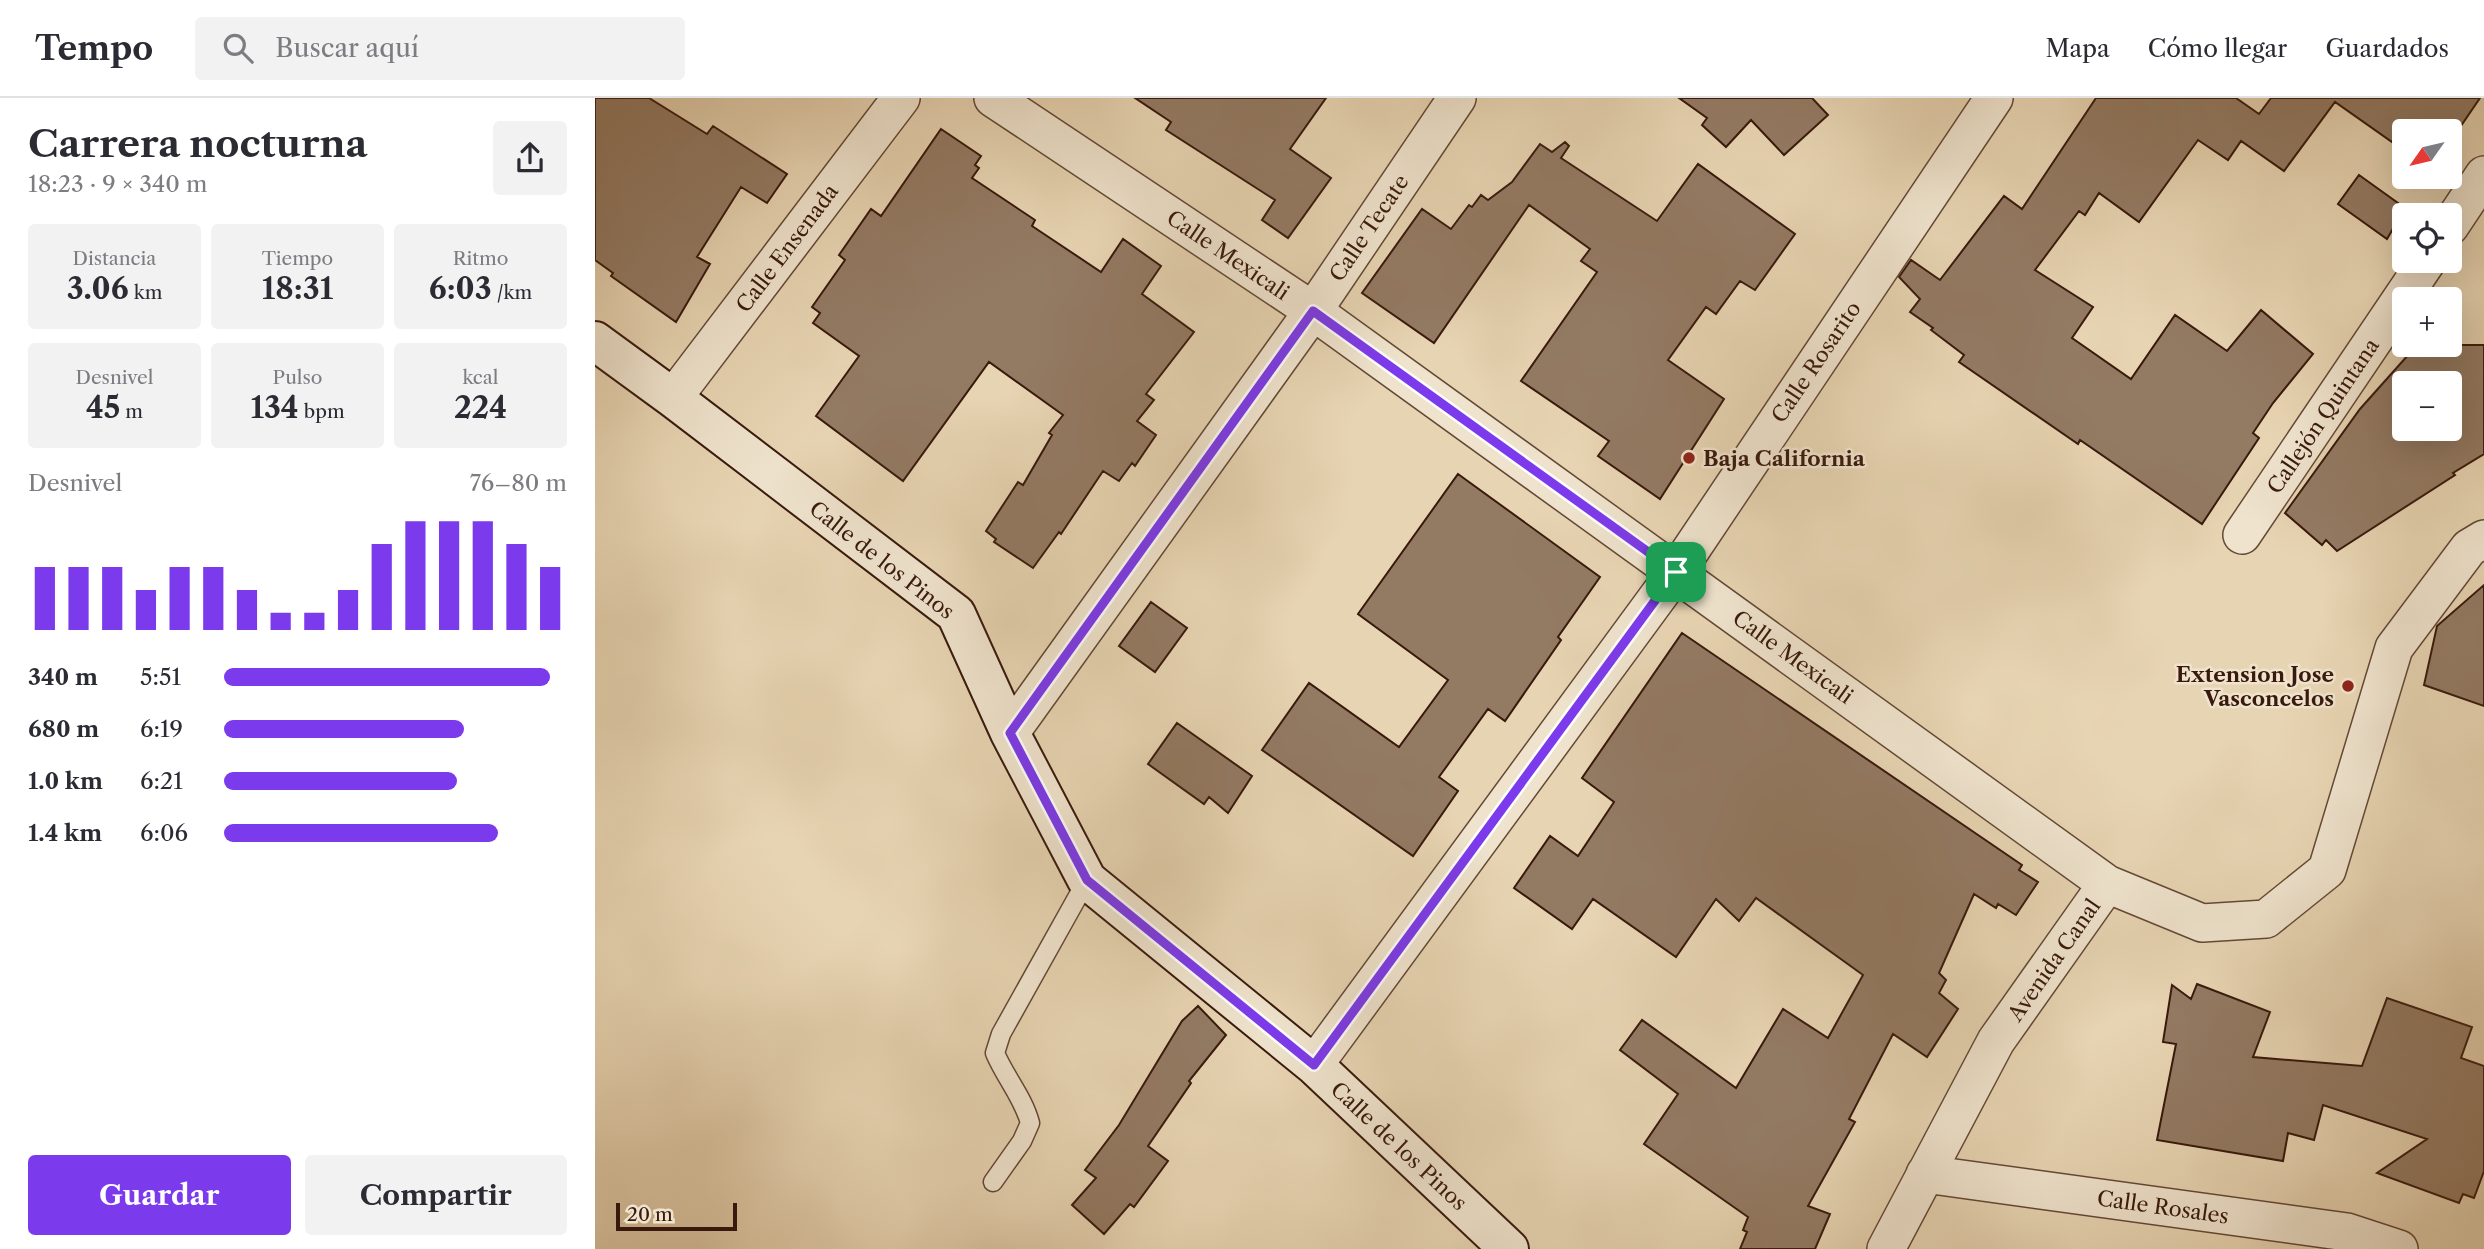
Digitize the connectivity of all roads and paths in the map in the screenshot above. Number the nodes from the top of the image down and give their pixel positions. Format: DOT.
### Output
graph roads {
  1 [pos="901,98"];
  2 [pos="993,98"];
  3 [pos="1457,98"];
  4 [pos="1994,98"];
  5 [pos="2484,175"];
  6 [pos="2462,208"];
  7 [pos="2419,273"];
  8 [pos="1313,311"];
  9 [pos="595,341"];
  10 [pos="673,398"];
  11 [pos="2242,535"];
  12 [pos="2484,539"];
  13 [pos="1676,572"];
  14 [pos="1010,733"];
  15 [pos="1087,880"];
  16 [pos="2107,884"];
  17 [pos="1314,1065"];
  18 [pos="1925,1174"];
  19 [pos="993,1182"];
  20 [pos="2345,1240"];
  21 [pos="1509,1249"];
  22 [pos="1886,1249"];
  23 [pos="2399,1249"];
  1 -- 10 [label="street, Calle Ensenada"];
  2 -- 8 [label="street, Calle Mexicali"];
  3 -- 8 [label="street, Calle Tecate"];
  4 -- 13 [label="street, Calle Rosarito"];
  5 -- 6 [label="street"];
  7 -- 11 [label="street, Callejón Quintana"];
  8 -- 13 [label="street, Calle Mexicali"];
  8 -- 14 [label="street, Calle Tecate"];
  9 -- 10 [label="street, Calle de los Pinos"];
  10 -- 14 [label="street, Calle de los Pinos"];
  12 -- 16 [label="street, Avenida Canal"];
  13 -- 16 [label="street, Calle Mexicali"];
  13 -- 17 [label="street, Calle Rosarito"];
  14 -- 15 [label="street, Calle de los Pinos"];
  15 -- 17 [label="street, Calle de los Pinos"];
  15 -- 19 [label="lane"];
  16 -- 18 [label="street, Avenida Canal"];
  17 -- 21 [label="street, Calle de los Pinos"];
  18 -- 20 [label="street, Calle Rosales"];
  18 -- 22 [label="street, Avenida Canal"];
  20 -- 23 [label="street, Calle Rosales"];
}
